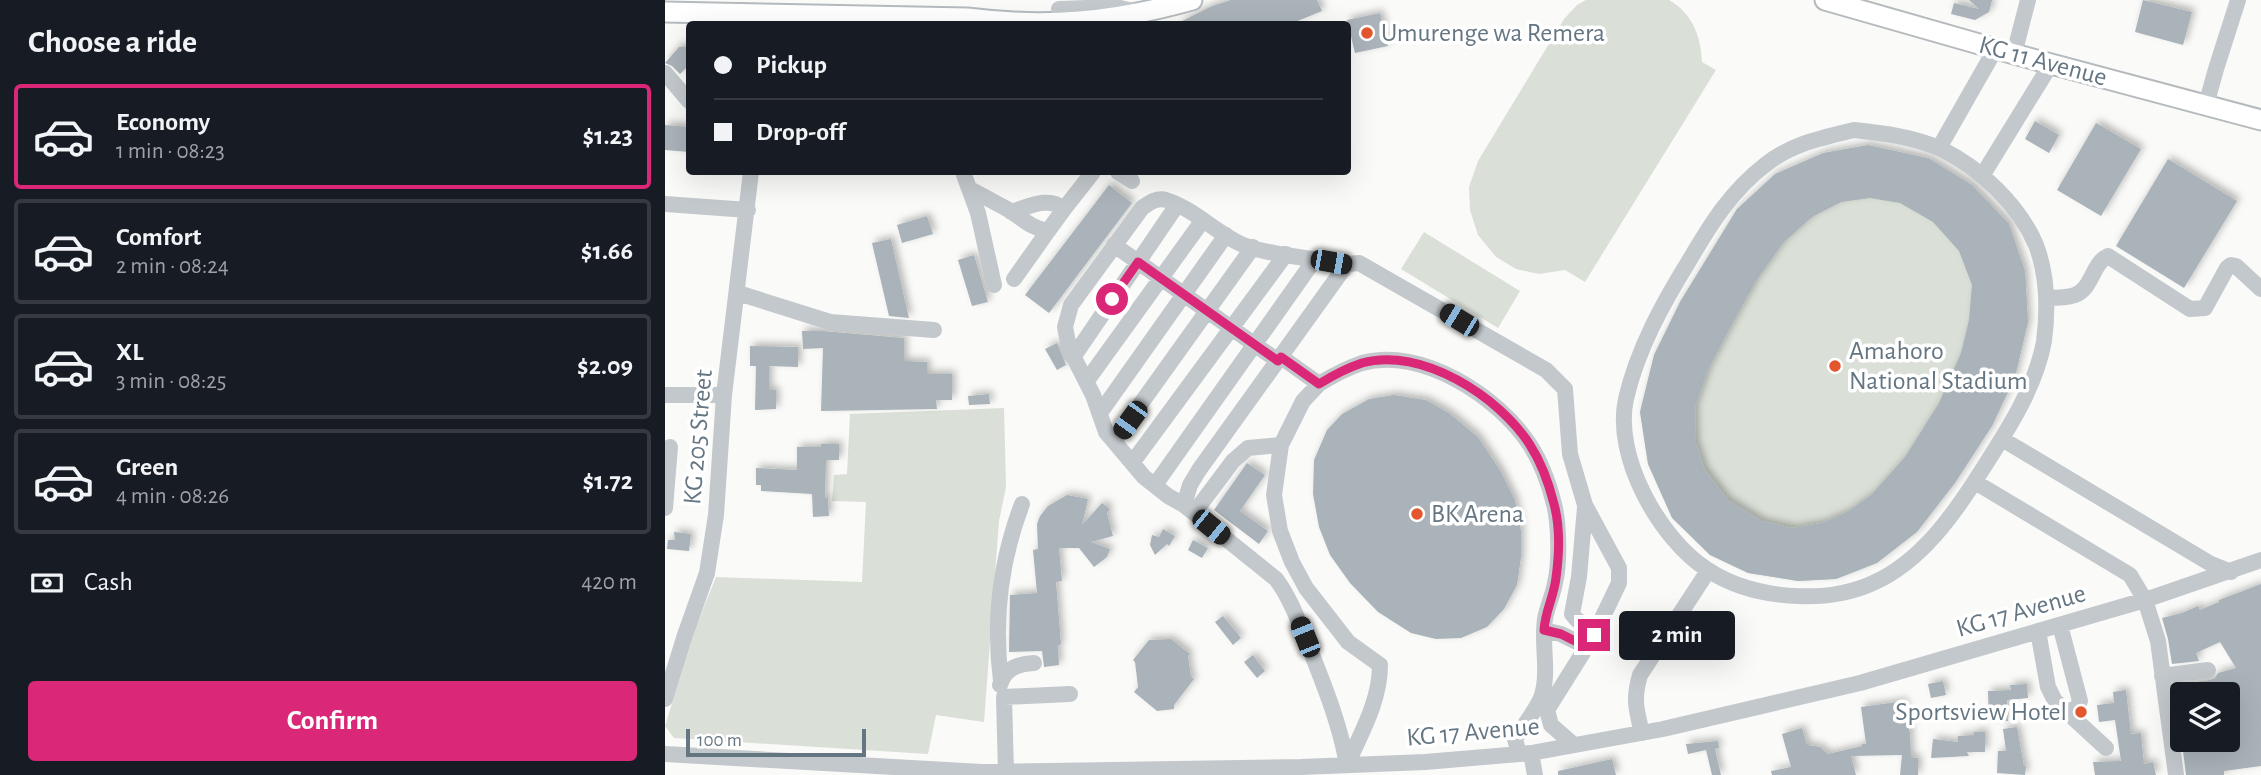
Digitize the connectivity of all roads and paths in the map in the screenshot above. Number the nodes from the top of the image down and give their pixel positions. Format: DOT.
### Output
graph roads {
  1 [pos="1192,0"];
  2 [pos="1825,0"];
  3 [pos="2028,0"];
  4 [pos="2236,0"];
  5 [pos="665,12"];
  6 [pos="839,13"];
  7 [pos="1059,16"];
  8 [pos="760,19"];
  9 [pos="936,21"];
  10 [pos="988,21"];
  11 [pos="1028,21"];
  12 [pos="2005,51"];
  13 [pos="2051,64"];
  14 [pos="665,73"];
  15 [pos="686,98"];
  16 [pos="2206,105"];
  17 [pos="2261,120"];
  18 [pos="1939,148"];
  19 [pos="751,175"];
  20 [pos="964,175"];
  21 [pos="1091,175"];
  22 [pos="1123,175"];
  23 [pos="1982,176"];
  24 [pos="1132,181"];
  25 [pos="970,189"];
  26 [pos="665,204"];
  27 [pos="1177,205"];
  28 [pos="1064,209"];
  29 [pos="748,210"];
  30 [pos="1011,212"];
  31 [pos="1203,220"];
  32 [pos="1048,231"];
  33 [pos="1226,235"];
  34 [pos="1114,245"];
  35 [pos="1253,247"];
  36 [pos="1286,254"];
  37 [pos="1315,259"];
  38 [pos="1138,262"];
  39 [pos="1347,264"];
  40 [pos="1160,277"];
  41 [pos="1014,279"];
  42 [pos="994,285"];
  43 [pos="2261,289"];
  44 [pos="738,293"];
  45 [pos="1183,294"];
  46 [pos="2046,298"];
  47 [pos="1207,311"];
  48 [pos="1232,328"];
  49 [pos="934,330"];
  50 [pos="1255,345"];
  51 [pos="1073,356"];
  52 [pos="1279,359"];
  53 [pos="1086,382"];
  54 [pos="1319,384"];
  55 [pos="665,395"];
  56 [pos="724,395"];
  57 [pos="1100,413"];
  58 [pos="2002,439"];
  59 [pos="1114,441"];
  60 [pos="1281,445"];
  61 [pos="670,447"];
  62 [pos="1132,463"];
  63 [pos="1975,482"];
  64 [pos="1155,485"];
  65 [pos="1022,504"];
  66 [pos="1585,505"];
  67 [pos="665,508"];
  68 [pos="1189,509"];
  69 [pos="2261,560"];
  70 [pos="1708,571"];
  71 [pos="2231,572"];
  72 [pos="2145,600"];
  73 [pos="2060,625"];
  74 [pos="1544,630"];
  75 [pos="1596,631"];
  76 [pos="2038,631"];
  77 [pos="1587,647"];
  78 [pos="1034,663"];
  79 [pos="2208,670"];
  80 [pos="2162,676"];
  81 [pos="1003,689"];
  82 [pos="1070,694"];
  83 [pos="665,699"];
  84 [pos="2068,713"];
  85 [pos="1643,733"];
  86 [pos="1574,745"];
  87 [pos="2106,748"];
  88 [pos="665,754"];
  89 [pos="1525,754"];
  90 [pos="1347,765"];
  91 [pos="1194,772"];
  92 [pos="952,773"];
  93 [pos="1014,773"];
  94 [pos="982,774"];
  95 [pos="1535,775"];
  96 [pos="2176,775"];
  1 -- 7 [label="main road"];
  2 -- 12 [label="main road, KG 11 Avenue"];
  3 -- 12 [label="street"];
  4 -- 16 [label="street"];
  5 -- 8 [label="main road"];
  6 -- 8 [label="main road"];
  6 -- 9 [label="main road"];
  7 -- 11 [label="main road"];
  9 -- 10 [label="main road"];
  12 -- 13 [label="main road, KG 11 Avenue"];
  12 -- 18 [label="street"];
  13 -- 16 [label="main road, KG 11 Avenue"];
  13 -- 23 [label="street"];
  14 -- 15 [label="street"];
  16 -- 17 [label="main road, KG 11 Avenue"];
  18 -- 23 [label="street"];
  18 -- 70 [label="street"];
  19 -- 29 [label="street, KG 205 Street"];
  20 -- 25 [label="street"];
  21 -- 28 [label="street"];
  22 -- 24 [label="street"];
  23 -- 46 [label="street"];
  25 -- 30 [label="street"];
  25 -- 42 [label="street"];
  26 -- 29 [label="street"];
  27 -- 31 [label="street"];
  27 -- 34 [label="street"];
  27 -- 38 [label="street"];
  28 -- 30 [label="street"];
  28 -- 32 [label="street"];
  29 -- 44 [label="street, KG 205 Street"];
  30 -- 32 [label="street"];
  31 -- 33 [label="street"];
  31 -- 40 [label="street"];
  32 -- 41 [label="street"];
  33 -- 35 [label="street"];
  33 -- 45 [label="street"];
  34 -- 38 [label="street"];
  34 -- 51 [label="street"];
  35 -- 36 [label="street"];
  35 -- 47 [label="street"];
  36 -- 37 [label="street"];
  36 -- 48 [label="street"];
  37 -- 39 [label="street"];
  37 -- 50 [label="street"];
  38 -- 40 [label="street"];
  38 -- 51 [label="street"];
  39 -- 52 [label="street"];
  39 -- 66 [label="street"];
  40 -- 45 [label="street"];
  40 -- 53 [label="street"];
  43 -- 46 [label="street"];
  44 -- 49 [label="street"];
  44 -- 56 [label="street, KG 205 Street"];
  45 -- 47 [label="street"];
  45 -- 57 [label="street"];
  46 -- 58 [label="street"];
  47 -- 48 [label="street"];
  47 -- 59 [label="street"];
  48 -- 50 [label="street"];
  48 -- 62 [label="street"];
  50 -- 52 [label="street"];
  50 -- 64 [label="street"];
  51 -- 53 [label="street"];
  52 -- 54 [label="street"];
  52 -- 68 [label="street"];
  53 -- 57 [label="street"];
  54 -- 60 [label="street"];
  54 -- 74 [label="street"];
  55 -- 56 [label="street"];
  56 -- 83 [label="street, KG 205 Street"];
  57 -- 59 [label="street"];
  58 -- 63 [label="street"];
  58 -- 71 [label="street"];
  59 -- 62 [label="street"];
  60 -- 68 [label="street"];
  60 -- 90 [label="street"];
  61 -- 67 [label="street"];
  62 -- 64 [label="street"];
  63 -- 70 [label="street"];
  63 -- 72 [label="street"];
  64 -- 68 [label="street"];
  65 -- 81 [label="street"];
  66 -- 75 [label="street"];
  66 -- 75 [label="street"];
  68 -- 90 [label="street"];
  69 -- 71 [label="street, KG 17 Avenue"];
  70 -- 85 [label="street"];
  71 -- 72 [label="street, KG 17 Avenue"];
  72 -- 73 [label="street, KG 17 Avenue"];
  72 -- 80 [label="street"];
  73 -- 76 [label="street, KG 17 Avenue"];
  73 -- 84 [label="street"];
  74 -- 77 [label="street"];
  74 -- 89 [label="street"];
  75 -- 77 [label="street"];
  76 -- 84 [label="street"];
  76 -- 85 [label="street, KG 17 Avenue"];
  77 -- 86 [label="street"];
  78 -- 81 [label="street"];
  79 -- 80 [label="street"];
  80 -- 96 [label="street"];
  81 -- 82 [label="street"];
  81 -- 93 [label="street"];
  84 -- 87 [label="street"];
  85 -- 86 [label="street, KG 17 Avenue"];
  86 -- 89 [label="street, KG 17 Avenue"];
  88 -- 92 [label="street, KG 17 Avenue"];
  89 -- 90 [label="street, KG 17 Avenue"];
  89 -- 95 [label="street"];
  90 -- 91 [label="street, KG 17 Avenue"];
  91 -- 93 [label="street, KG 17 Avenue"];
  92 -- 94 [label="street, KG 17 Avenue"];
  93 -- 94 [label="street, KG 17 Avenue"];
}
